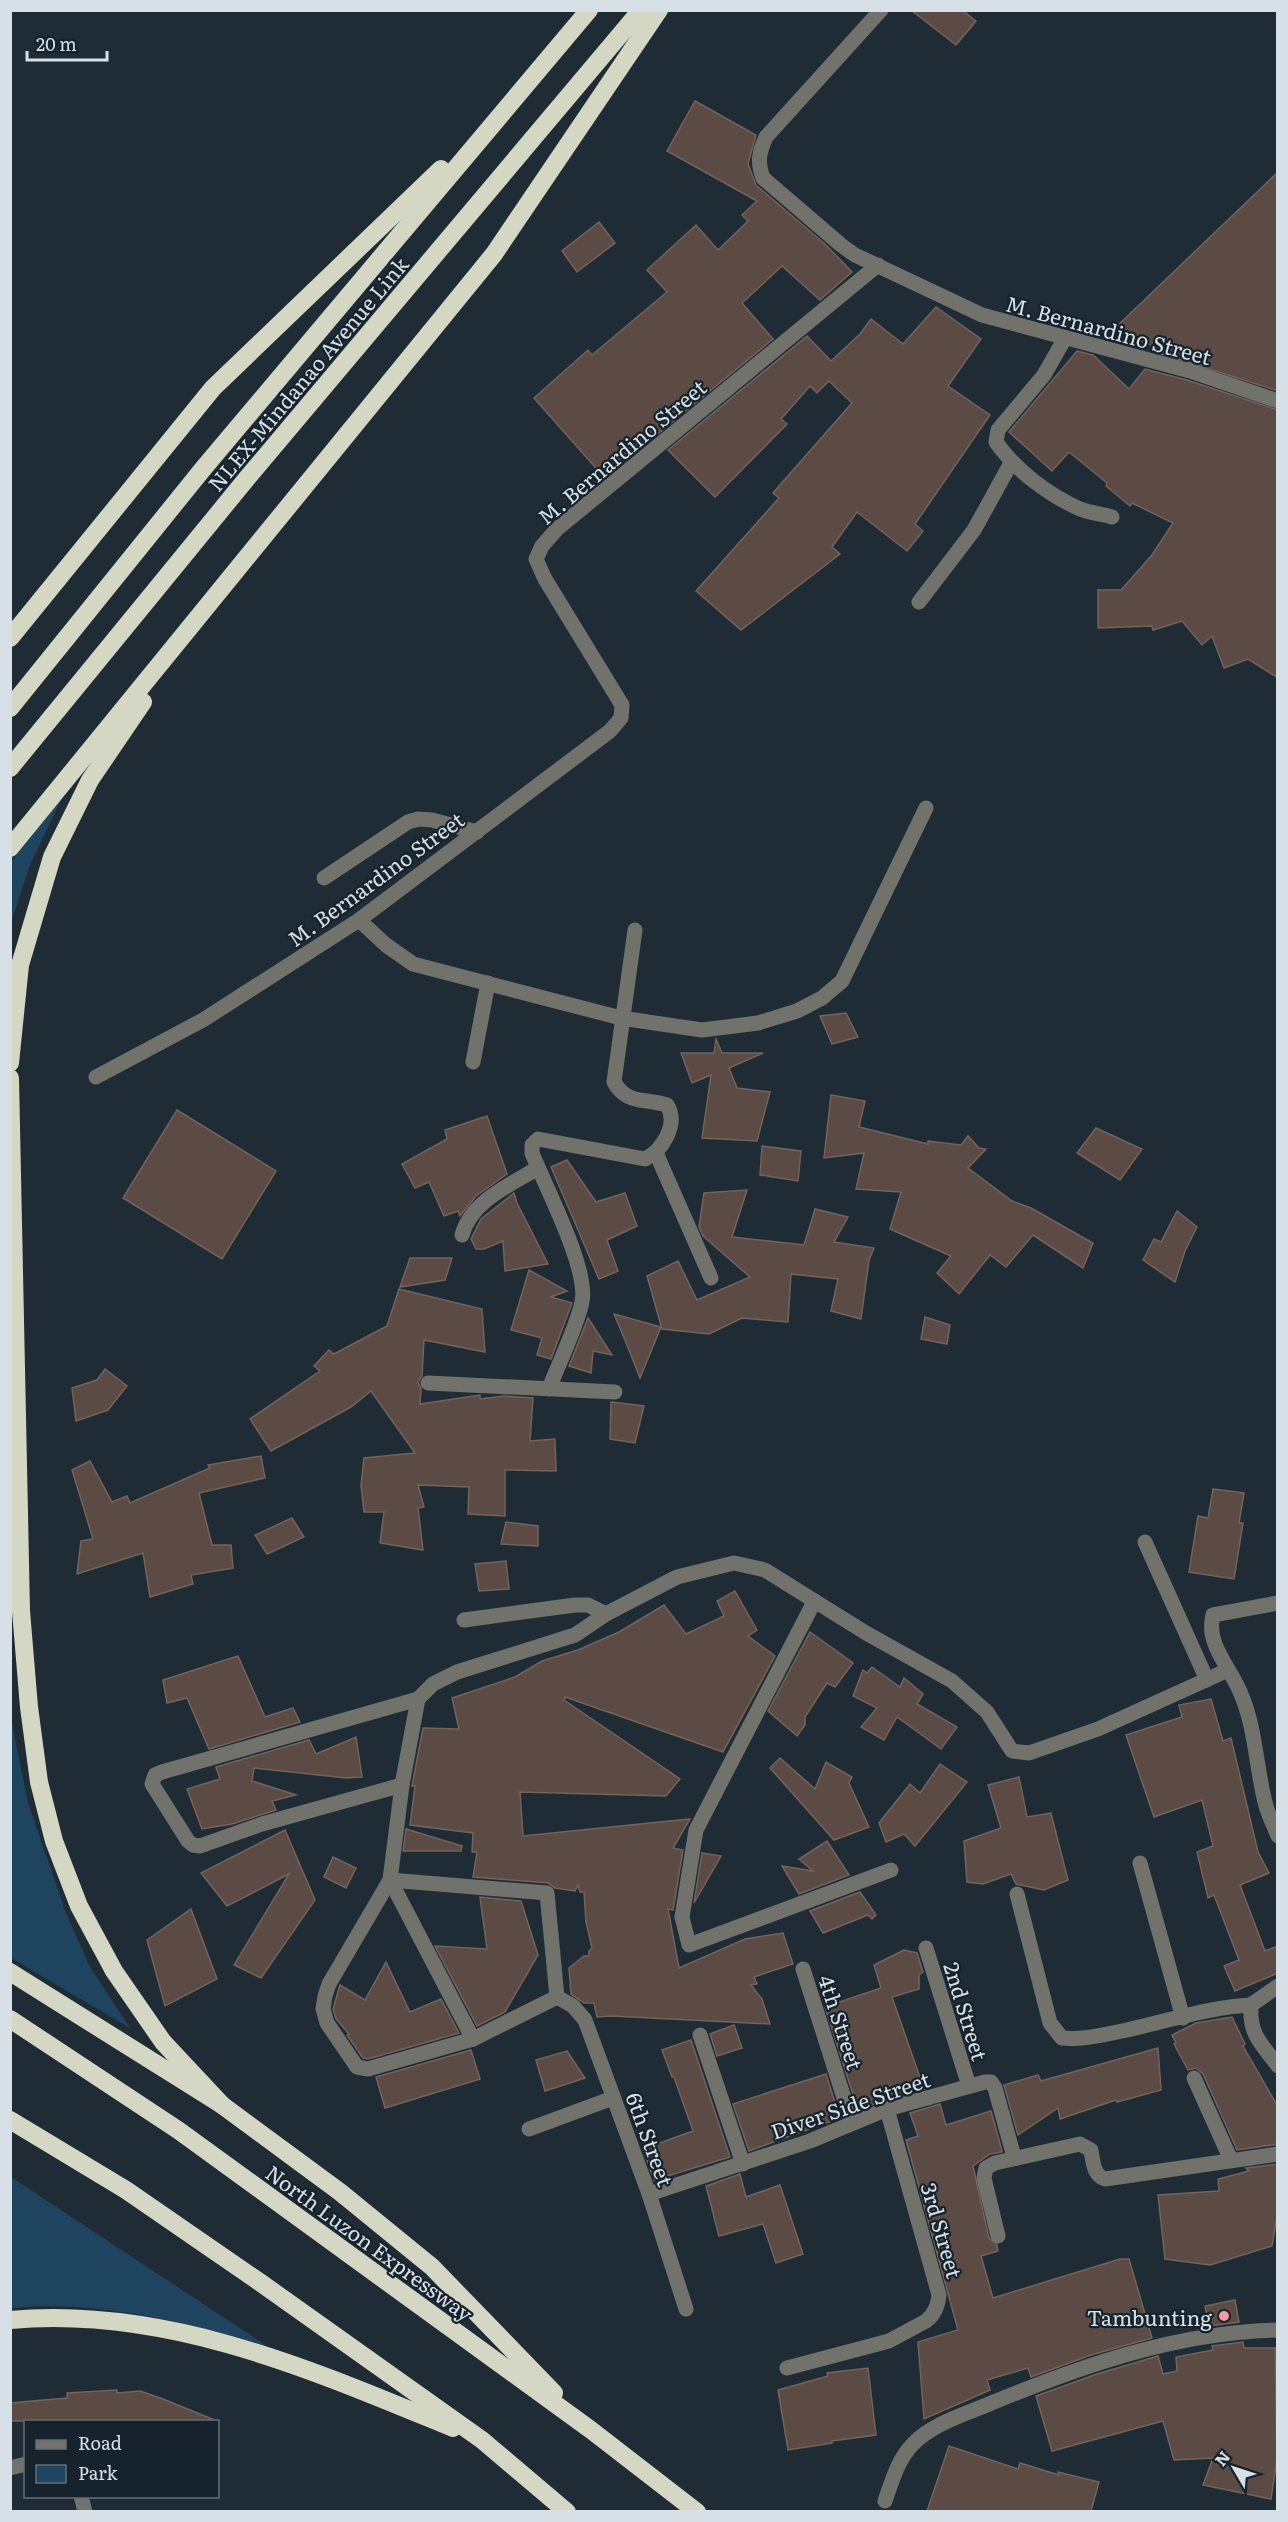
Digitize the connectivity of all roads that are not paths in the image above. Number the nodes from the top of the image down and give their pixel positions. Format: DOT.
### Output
graph roads {
  1 [pos="589,10"];
  2 [pos="641,10"];
  3 [pos="659,10"];
  4 [pos="881,10"];
  5 [pos="501,112"];
  6 [pos="878,265"];
  7 [pos="1065,338"];
  8 [pos="1278,401"];
  9 [pos="1011,463"];
  10 [pos="1112,516"];
  11 [pos="241,564"];
  12 [pos="919,602"];
  13 [pos="10,638"];
  14 [pos="10,708"];
  15 [pos="10,768"];
  16 [pos="926,808"];
  17 [pos="477,832"];
  18 [pos="10,848"];
  19 [pos="324,878"];
  20 [pos="359,921"];
  21 [pos="635,930"];
  22 [pos="488,983"];
  23 [pos="621,1018"];
  24 [pos="473,1062"];
  25 [pos="10,1063"];
  26 [pos="96,1077"];
  27 [pos="10,1078"];
  28 [pos="656,1153"];
  29 [pos="538,1168"];
  30 [pos="462,1235"];
  31 [pos="711,1278"];
  32 [pos="428,1383"];
  33 [pos="549,1389"];
  34 [pos="615,1392"];
  35 [pos="1145,1542"];
  36 [pos="814,1602"];
  37 [pos="1278,1603"];
  38 [pos="606,1614"];
  39 [pos="464,1620"];
  40 [pos="1228,1670"];
  41 [pos="1207,1680"];
  42 [pos="418,1699"];
  43 [pos="402,1785"];
  44 [pos="1278,1836"];
  45 [pos="1140,1863"];
  46 [pos="891,1870"];
  47 [pos="390,1880"];
  48 [pos="1017,1894"];
  49 [pos="926,1948"];
  50 [pos="802,1969"];
  51 [pos="10,1972"];
  52 [pos="1278,1986"];
  53 [pos="557,1996"];
  54 [pos="1251,2005"];
  55 [pos="1183,2018"];
  56 [pos="10,2019"];
  57 [pos="700,2035"];
  58 [pos="473,2039"];
  59 [pos="1278,2066"];
  60 [pos="1194,2078"];
  61 [pos="969,2086"];
  62 [pos="613,2098"];
  63 [pos="222,2104"];
  64 [pos="887,2109"];
  65 [pos="10,2120"];
  66 [pos="852,2122"];
  67 [pos="529,2129"];
  68 [pos="1278,2154"];
  69 [pos="1014,2157"];
  70 [pos="1231,2160"];
  71 [pos="743,2164"];
  72 [pos="649,2194"];
  73 [pos="998,2236"];
  74 [pos="686,2309"];
  75 [pos="10,2320"];
  76 [pos="1278,2330"];
  77 [pos="787,2368"];
  78 [pos="591,2430"];
  79 [pos="482,2440"];
  80 [pos="885,2501"];
  81 [pos="567,2511"];
  82 [pos="697,2511"];
  1 -- 5 [label="highway, NLEX-Mindanao Avenue Link"];
  2 -- 15 [label="highway, NLEX-Mindanao Avenue Link"];
  3 -- 11 [label="highway"];
  4 -- 6 [label="street"];
  5 -- 13 [label="highway"];
  5 -- 14 [label="highway, NLEX-Mindanao Avenue Link"];
  6 -- 7 [label="street, M. Bernardino Street"];
  6 -- 17 [label="street, M. Bernardino Street"];
  7 -- 8 [label="street, M. Bernardino Street"];
  7 -- 9 [label="street"];
  9 -- 10 [label="street"];
  9 -- 12 [label="street"];
  11 -- 18 [label="highway"];
  11 -- 25 [label="highway"];
  16 -- 23 [label="street"];
  17 -- 19 [label="street"];
  17 -- 20 [label="street, M. Bernardino Street"];
  20 -- 22 [label="street"];
  20 -- 26 [label="street, M. Bernardino Street"];
  21 -- 23 [label="street"];
  22 -- 23 [label="street"];
  22 -- 24 [label="street"];
  23 -- 28 [label="street"];
  27 -- 63 [label="highway"];
  28 -- 29 [label="street"];
  28 -- 31 [label="street"];
  29 -- 30 [label="street"];
  29 -- 33 [label="street"];
  32 -- 33 [label="street"];
  33 -- 34 [label="street"];
  35 -- 41 [label="street"];
  36 -- 38 [label="street"];
  36 -- 41 [label="street"];
  36 -- 46 [label="street"];
  37 -- 40 [label="street"];
  38 -- 39 [label="street"];
  38 -- 42 [label="street"];
  40 -- 41 [label="street"];
  40 -- 44 [label="street"];
  42 -- 43 [label="street"];
  42 -- 43 [label="street"];
  43 -- 47 [label="street"];
  45 -- 55 [label="street"];
  47 -- 53 [label="street"];
  47 -- 58 [label="street"];
  47 -- 58 [label="street"];
  48 -- 55 [label="street"];
  49 -- 61 [label="street, 2nd Street"];
  50 -- 66 [label="street, 4th Street"];
  51 -- 63 [label="highway"];
  52 -- 54 [label="street"];
  53 -- 58 [label="street"];
  53 -- 62 [label="street, 6th Street"];
  54 -- 55 [label="street"];
  54 -- 59 [label="street"];
  56 -- 78 [label="highway, North Luzon Expressway"];
  57 -- 71 [label="street"];
  60 -- 70 [label="street"];
  61 -- 64 [label="street, Diver Side Street"];
  61 -- 69 [label="street, Diver Side Street"];
  62 -- 67 [label="street"];
  62 -- 72 [label="street, 6th Street"];
  63 -- 78 [label="highway"];
  64 -- 66 [label="street, Diver Side Street"];
  64 -- 77 [label="street, 3rd Street"];
  65 -- 79 [label="highway"];
  66 -- 71 [label="street, Diver Side Street"];
  68 -- 70 [label="street"];
  69 -- 70 [label="street"];
  69 -- 73 [label="street"];
  71 -- 72 [label="street, Diver Side Street"];
  72 -- 74 [label="street, 6th Street"];
  75 -- 79 [label="highway"];
  76 -- 80 [label="street"];
  78 -- 82 [label="highway, North Luzon Expressway"];
  79 -- 81 [label="highway"];
}
